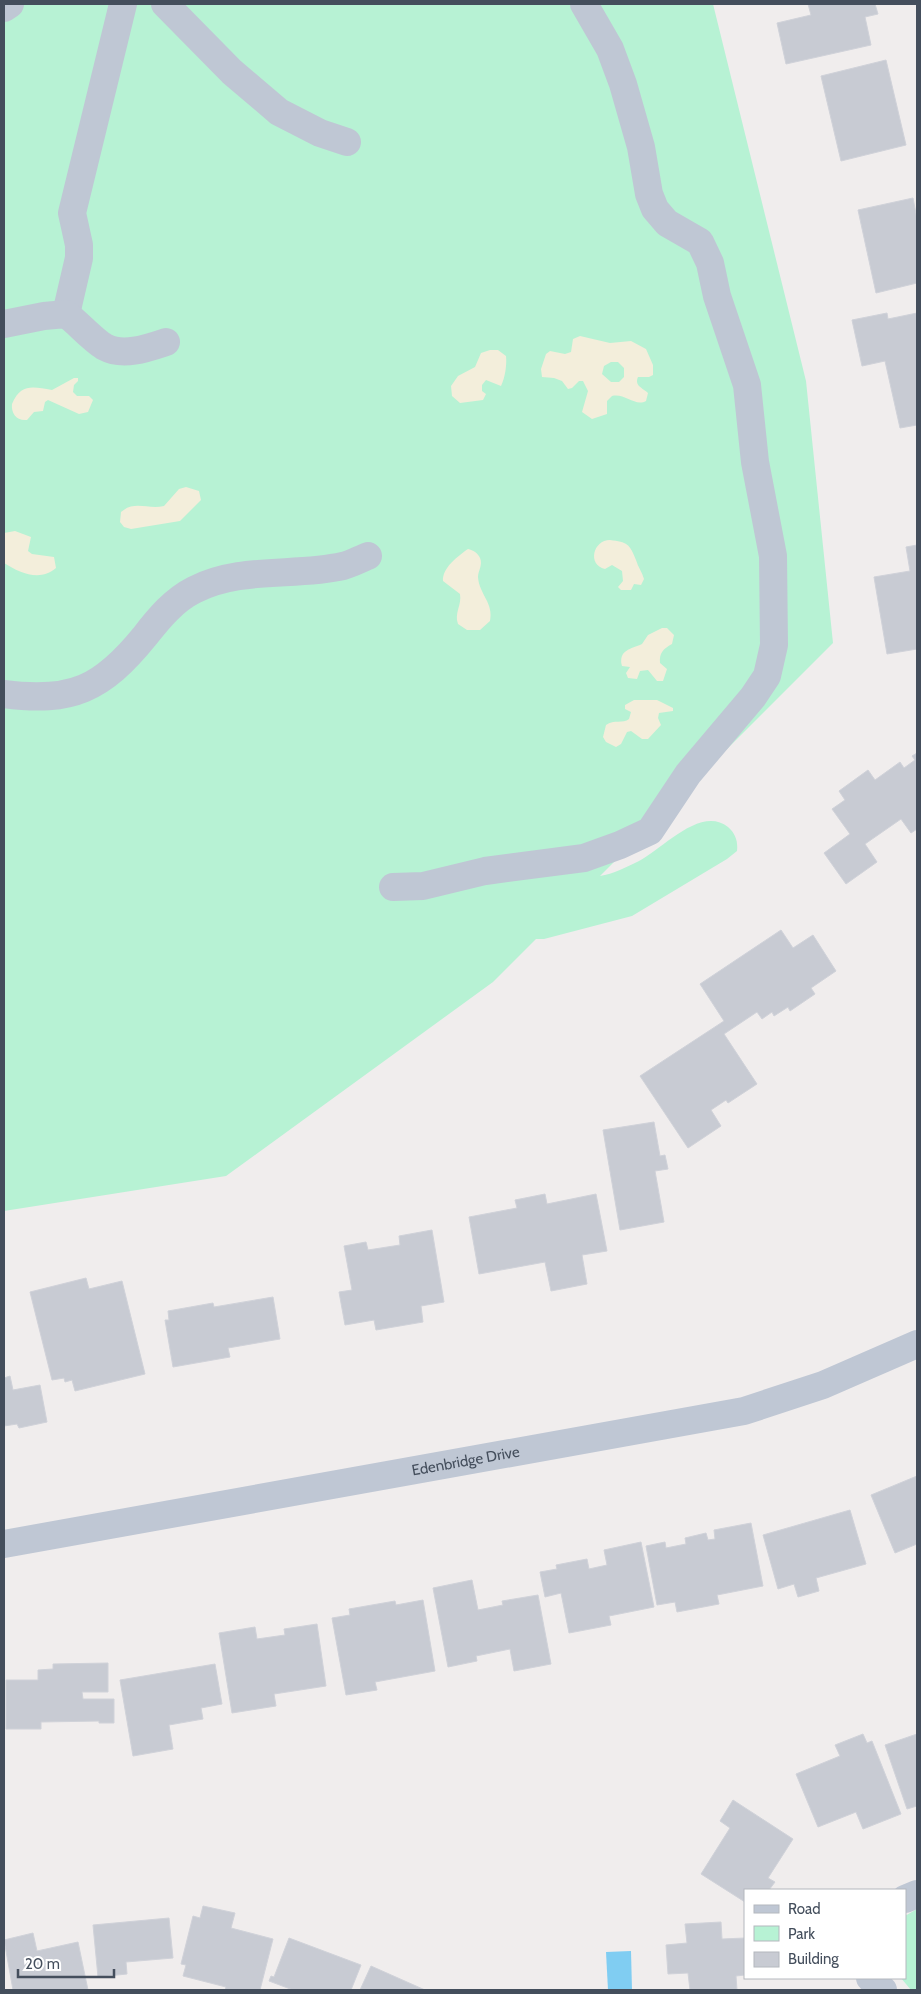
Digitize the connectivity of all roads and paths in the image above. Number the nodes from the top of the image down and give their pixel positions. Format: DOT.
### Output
graph roads {
  1 [pos="10,4"];
  2 [pos="123,4"];
  3 [pos="165,4"];
  4 [pos="584,4"];
  5 [pos="4,8"];
  6 [pos="347,142"];
  7 [pos="66,314"];
  8 [pos="4,324"];
  9 [pos="166,342"];
  10 [pos="368,556"];
  11 [pos="4,694"];
  12 [pos="393,887"];
  13 [pos="917,1344"];
  14 [pos="4,1544"];
  15 [pos="871,1979"];
  16 [pos="883,1990"];
  1 -- 5 [label="street"];
  2 -- 7 [label="street"];
  3 -- 6 [label="street"];
  4 -- 12 [label="street"];
  7 -- 8 [label="street"];
  7 -- 9 [label="street"];
  10 -- 11 [label="street"];
  13 -- 14 [label="street, Edenbridge Drive"];
  15 -- 16 [label="street"];
}
